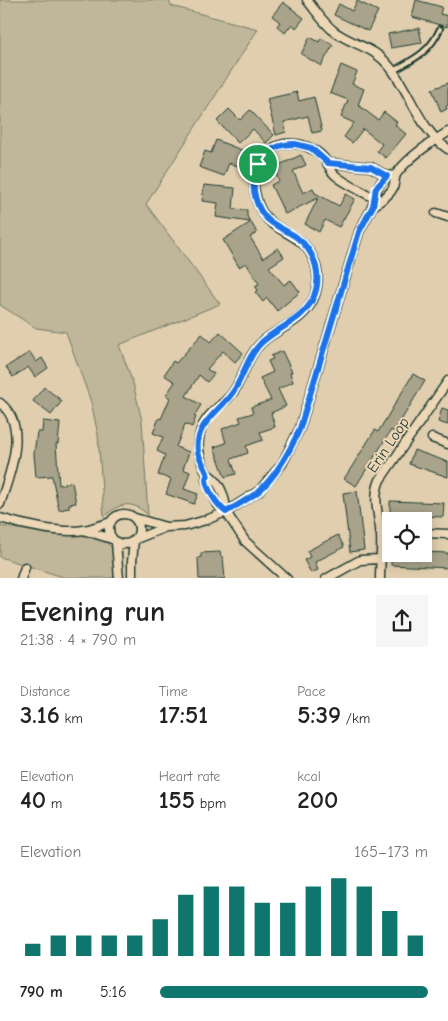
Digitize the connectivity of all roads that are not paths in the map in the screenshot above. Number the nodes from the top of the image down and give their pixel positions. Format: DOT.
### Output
graph roads {
  1 [pos="307,0"];
  2 [pos="440,29"];
  3 [pos="393,71"];
  4 [pos="448,132"];
  5 [pos="436,140"];
  6 [pos="448,149"];
  7 [pos="328,163"];
  8 [pos="391,175"];
  9 [pos="373,202"];
  10 [pos="436,213"];
  11 [pos="448,217"];
  12 [pos="448,381"];
  13 [pos="0,403"];
  14 [pos="432,438"];
  15 [pos="448,444"];
  16 [pos="0,504"];
  17 [pos="226,512"];
  18 [pos="0,518"];
  19 [pos="135,518"];
  20 [pos="110,522"];
  21 [pos="166,527"];
  22 [pos="83,530"];
  23 [pos="380,532"];
  24 [pos="432,533"];
  25 [pos="448,534"];
  26 [pos="114,540"];
  27 [pos="135,540"];
  28 [pos="380,559"];
  29 [pos="25,566"];
  30 [pos="21,578"];
  31 [pos="119,578"];
  32 [pos="132,578"];
  33 [pos="287,578"];
  34 [pos="326,578"];
  35 [pos="380,578"];
  1 -- 3 [label="street"];
  2 -- 3 [label="lane"];
  3 -- 5 [label="street"];
  4 -- 5 [label="street"];
  5 -- 6 [label="street"];
  5 -- 8 [label="street"];
  7 -- 8 [label="street"];
  7 -- 9 [label="street"];
  7 -- 17 [label="street"];
  8 -- 9 [label="street"];
  8 -- 9 [label="street"];
  9 -- 17 [label="street"];
  10 -- 11 [label="street"];
  12 -- 23 [label="street, Erin Loop"];
  13 -- 16 [label="street"];
  14 -- 15 [label="street"];
  17 -- 21 [label="street"];
  17 -- 33 [label="street"];
  18 -- 22 [label="street"];
  19 -- 20 [label="street"];
  19 -- 21 [label="street"];
  19 -- 27 [label="street"];
  20 -- 22 [label="street"];
  20 -- 26 [label="street"];
  21 -- 27 [label="street"];
  22 -- 26 [label="street"];
  23 -- 28 [label="street, Erin Loop"];
  24 -- 25 [label="street"];
  26 -- 27 [label="street"];
  26 -- 31 [label="street"];
  27 -- 32 [label="street"];
  28 -- 34 [label="street"];
  28 -- 35 [label="street, Erin Loop"];
  29 -- 30 [label="street"];
}
